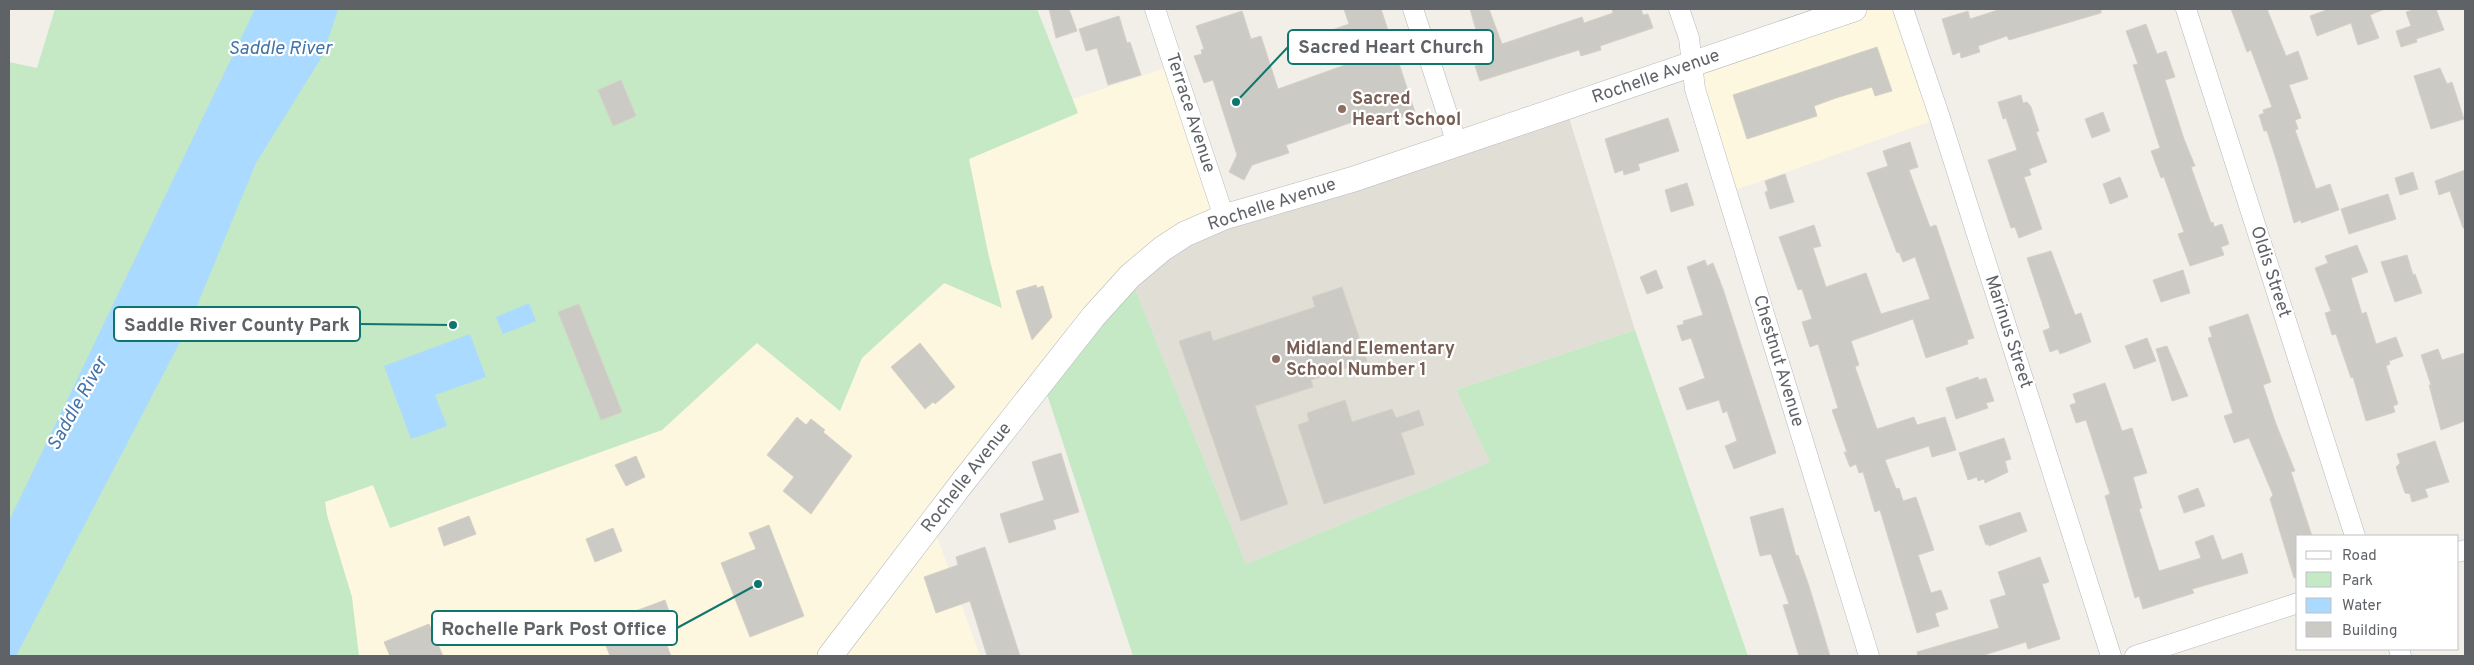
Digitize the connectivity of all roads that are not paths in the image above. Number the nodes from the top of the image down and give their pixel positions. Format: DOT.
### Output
graph roads {
  1 [pos="1155,9"];
  2 [pos="1412,9"];
  3 [pos="1679,9"];
  4 [pos="1854,9"];
  5 [pos="1903,9"];
  6 [pos="2186,9"];
  7 [pos="1692,64"];
  8 [pos="1457,144"];
  9 [pos="1224,217"];
  10 [pos="2355,535"];
  11 [pos="2296,604"];
  12 [pos="2162,652"];
  13 [pos="830,656"];
  14 [pos="1869,656"];
  15 [pos="2111,656"];
  16 [pos="2135,656"];
  1 -- 9 [label="street, Terrace Avenue"];
  2 -- 8 [label="street"];
  3 -- 7 [label="street, Chestnut Avenue"];
  4 -- 7 [label="street, Rochelle Avenue"];
  5 -- 15 [label="street, Marinus Street"];
  6 -- 10 [label="street, Oldis Street"];
  7 -- 8 [label="street, Rochelle Avenue"];
  7 -- 14 [label="street, Chestnut Avenue"];
  8 -- 9 [label="street, Rochelle Avenue"];
  9 -- 13 [label="street, Rochelle Avenue"];
  11 -- 12 [label="street"];
  12 -- 16 [label="street"];
}
